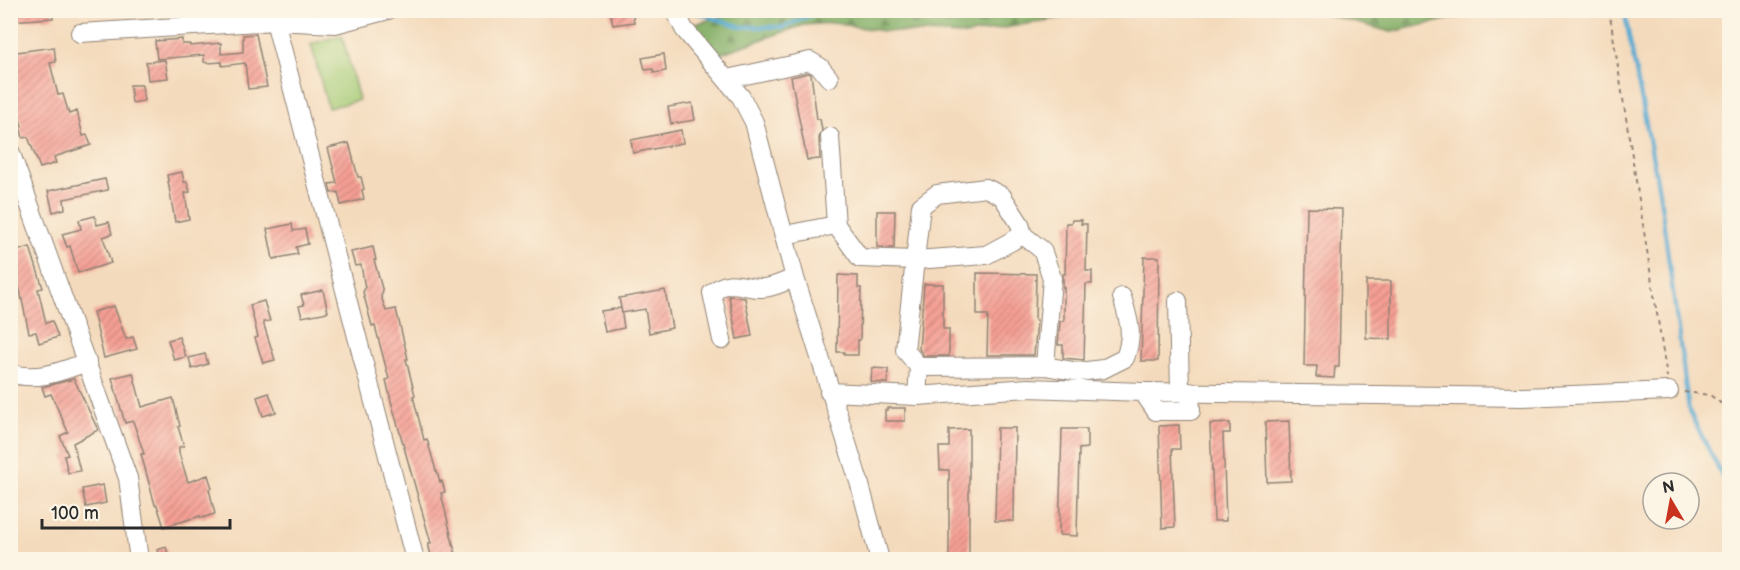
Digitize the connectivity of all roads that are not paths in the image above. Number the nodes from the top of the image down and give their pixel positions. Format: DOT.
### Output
graph roads {
  1 [pos="388,10"];
  2 [pos="675,10"];
  3 [pos="332,17"];
  4 [pos="275,21"];
  5 [pos="80,33"];
  6 [pos="829,78"];
  7 [pos="727,79"];
  8 [pos="830,137"];
  9 [pos="10,151"];
  10 [pos="836,225"];
  11 [pos="784,235"];
  12 [pos="1023,235"];
  13 [pos="915,260"];
  14 [pos="795,278"];
  15 [pos="1122,297"];
  16 [pos="1178,301"];
  17 [pos="722,340"];
  18 [pos="87,362"];
  19 [pos="1037,366"];
  20 [pos="919,367"];
  21 [pos="10,373"];
  22 [pos="1029,388"];
  23 [pos="830,392"];
  24 [pos="1185,392"];
  25 [pos="1669,392"];
  26 [pos="917,396"];
  27 [pos="139,560"];
  28 [pos="415,560"];
  29 [pos="880,560"];
  1 -- 3 [label="street"];
  2 -- 7 [label="street"];
  3 -- 4 [label="street"];
  4 -- 5 [label="street"];
  4 -- 28 [label="street"];
  6 -- 7 [label="street"];
  7 -- 11 [label="street"];
  8 -- 10 [label="street"];
  9 -- 18 [label="street"];
  10 -- 11 [label="street"];
  10 -- 13 [label="street"];
  11 -- 14 [label="street"];
  12 -- 13 [label="street"];
  12 -- 13 [label="street"];
  12 -- 19 [label="street"];
  13 -- 20 [label="street"];
  14 -- 17 [label="street"];
  14 -- 23 [label="street"];
  15 -- 19 [label="street"];
  16 -- 24 [label="street"];
  18 -- 21 [label="street"];
  18 -- 27 [label="street"];
  19 -- 20 [label="street"];
  19 -- 22 [label="street"];
  20 -- 26 [label="street"];
  22 -- 24 [label="street"];
  22 -- 26 [label="street"];
  23 -- 26 [label="street"];
  23 -- 29 [label="street"];
  24 -- 25 [label="street"];
}
